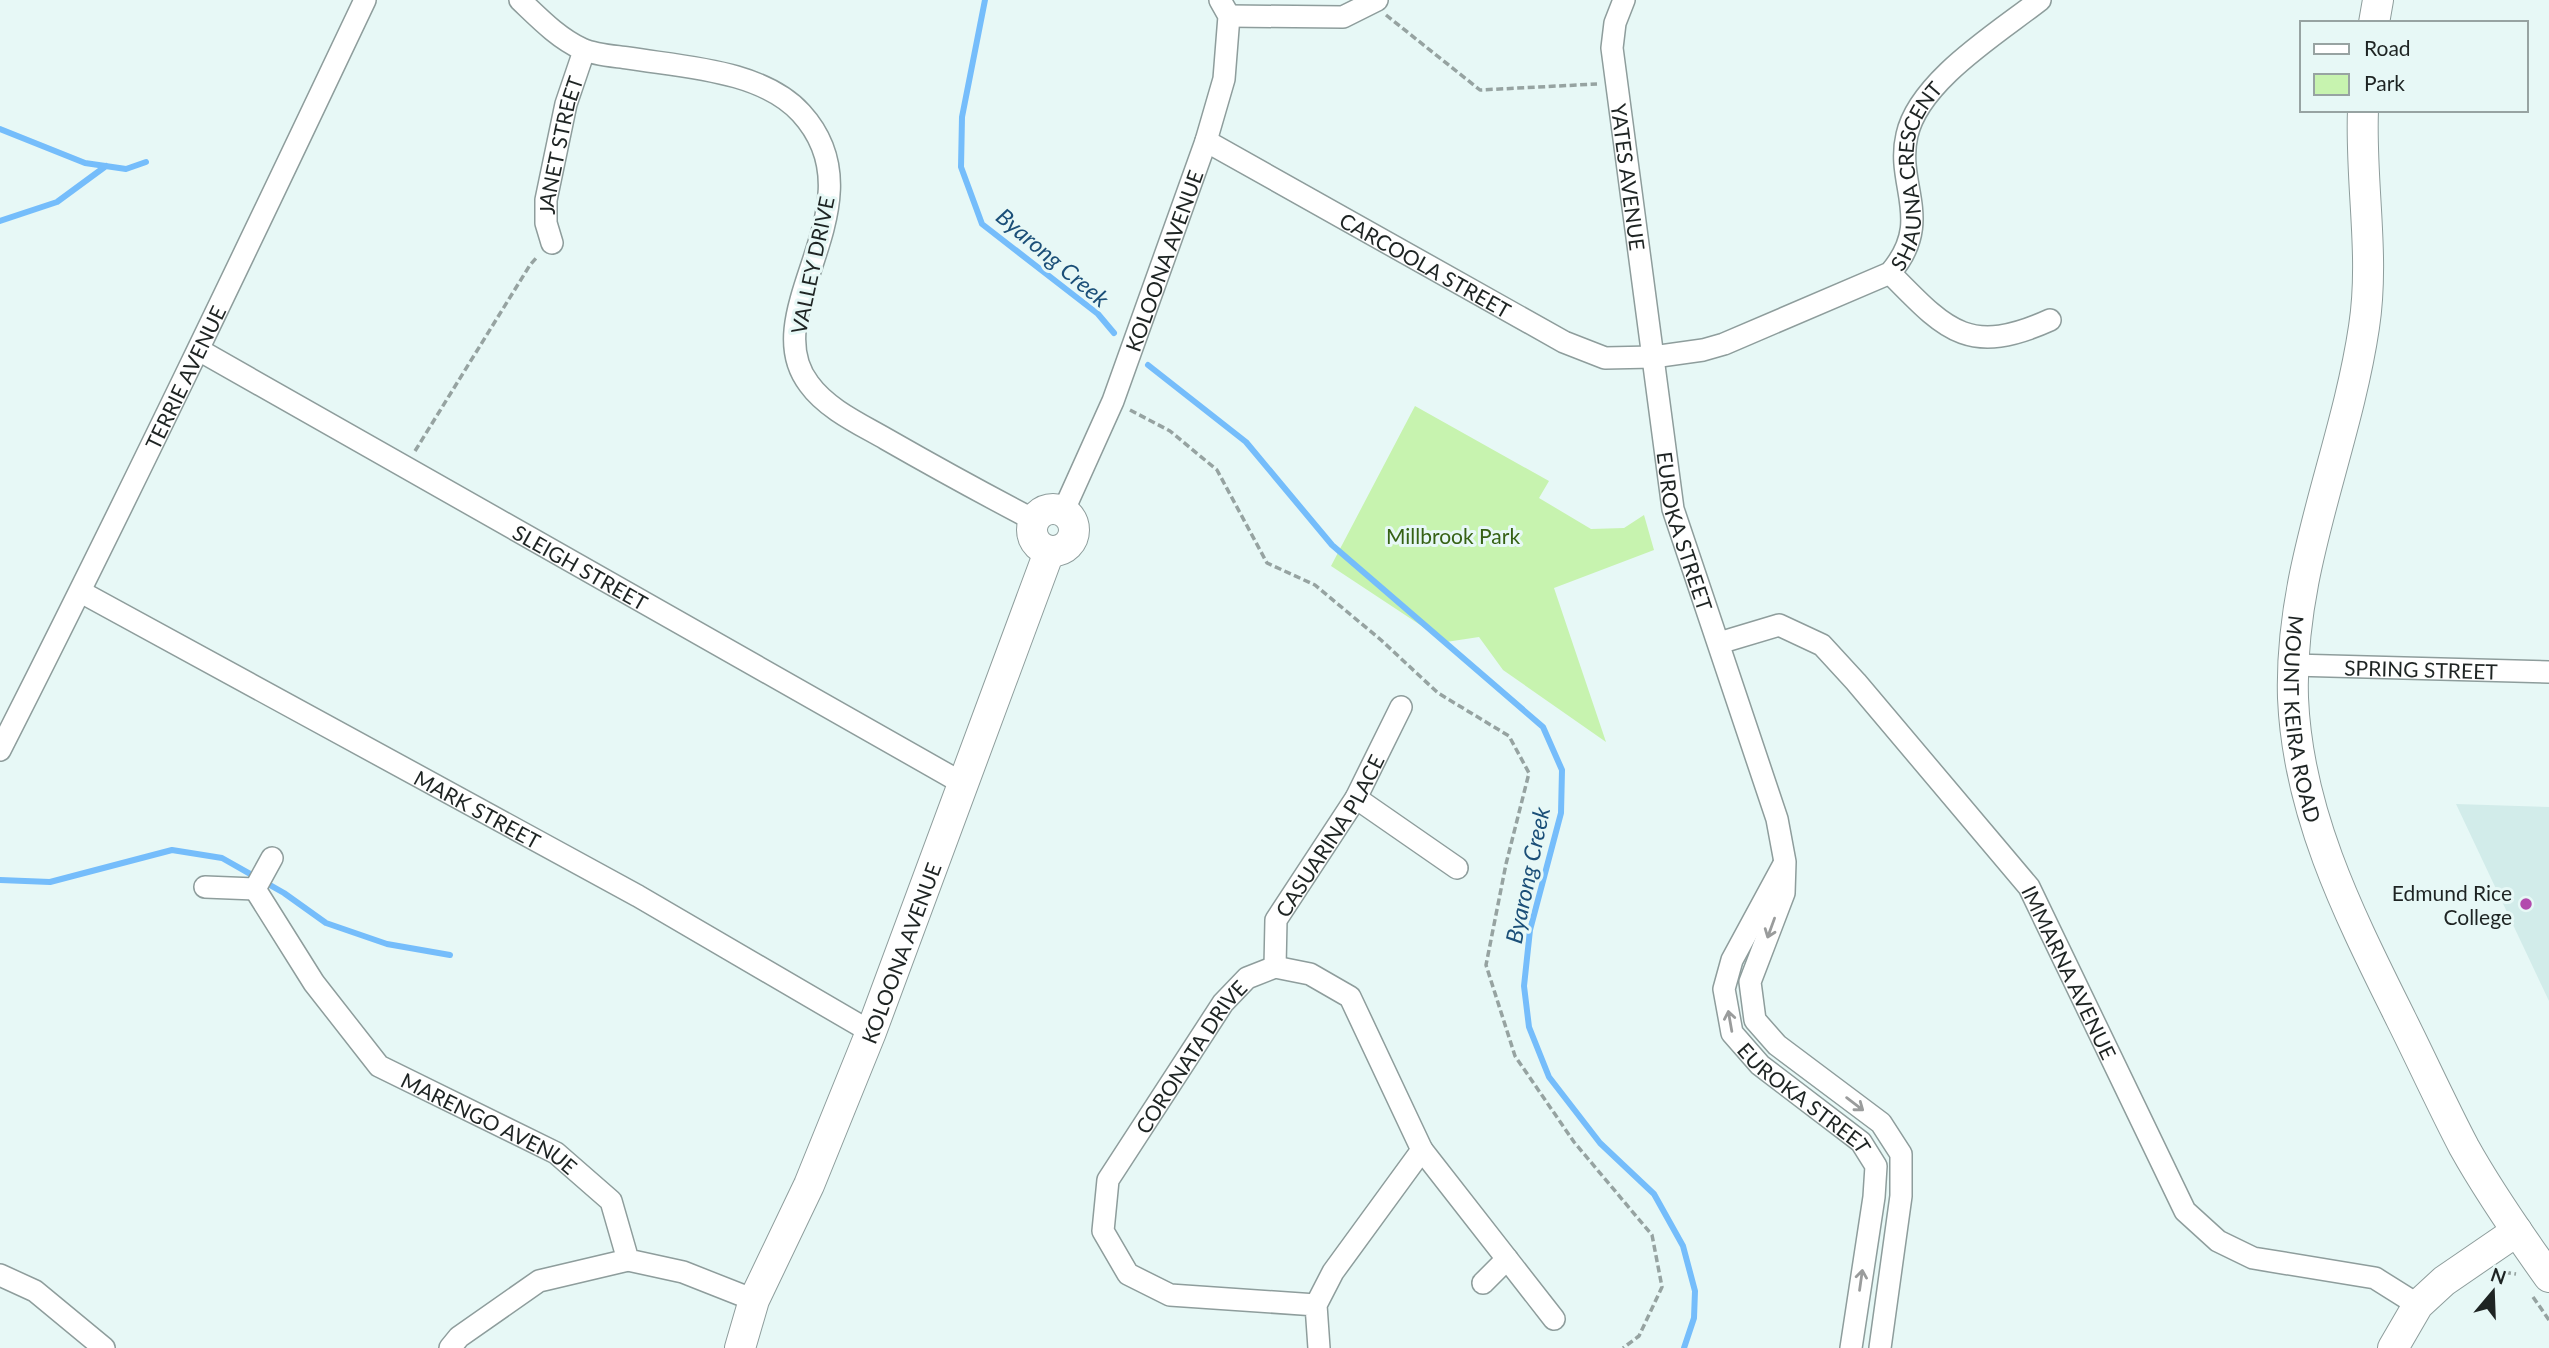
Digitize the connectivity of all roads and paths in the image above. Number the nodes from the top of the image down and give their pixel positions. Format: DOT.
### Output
graph roads {
  1 [pos="365,0"];
  2 [pos="520,0"];
  3 [pos="1624,0"];
  4 [pos="2040,0"];
  5 [pos="2378,0"];
  6 [pos="1373,2"];
  7 [pos="1224,8"];
  8 [pos="2374,21"];
  9 [pos="584,51"];
  10 [pos="1617,83"];
  11 [pos="2363,112"];
  12 [pos="1206,141"];
  13 [pos="552,243"];
  14 [pos="1890,273"];
  15 [pos="2050,320"];
  16 [pos="199,350"];
  17 [pos="1653,356"];
  18 [pos="405,467"];
  19 [pos="1063,512"];
  20 [pos="1034,520"];
  21 [pos="1049,552"];
  22 [pos="81,592"];
  23 [pos="1719,643"];
  24 [pos="2294,665"];
  25 [pos="2549,673"];
  26 [pos="1401,708"];
  27 [pos="0,750"];
  28 [pos="962,783"];
  29 [pos="1356,798"];
  30 [pos="272,858"];
  31 [pos="1786,862"];
  32 [pos="1457,868"];
  33 [pos="205,887"];
  34 [pos="255,889"];
  35 [pos="1275,967"];
  36 [pos="871,1032"];
  37 [pos="1422,1150"];
  38 [pos="2517,1231"];
  39 [pos="1507,1259"];
  40 [pos="628,1260"];
  41 [pos="0,1275"];
  42 [pos="2549,1277"];
  43 [pos="1483,1283"];
  44 [pos="754,1300"];
  45 [pos="2418,1305"];
  46 [pos="1315,1306"];
  47 [pos="1554,1319"];
  48 [pos="104,1348"];
  49 [pos="450,1348"];
  50 [pos="740,1348"];
  51 [pos="1319,1348"];
  52 [pos="1852,1348"];
  53 [pos="1880,1348"];
  54 [pos="2393,1348"];
  1 -- 16 [label="street, TERRIE AVENUE"];
  2 -- 9 [label="street, VALLEY DRIVE"];
  3 -- 10 [label="street, YATES AVENUE"];
  4 -- 14 [label="street, SHAUNA CRESCENT"];
  5 -- 8 [label="main road"];
  6 -- 7 [label="street"];
  6 -- 10 [label="path"];
  7 -- 12 [label="street, KOLOONA AVENUE"];
  9 -- 13 [label="street, JANET STREET"];
  9 -- 20 [label="street, VALLEY DRIVE"];
  10 -- 17 [label="street, YATES AVENUE"];
  11 -- 24 [label="main road, MOUNT KEIRA ROAD"];
  12 -- 17 [label="street, CARCOOLA STREET"];
  12 -- 19 [label="street, KOLOONA AVENUE"];
  13 -- 18 [label="path"];
  14 -- 15 [label="street"];
  14 -- 17 [label="street, SHAUNA CRESCENT"];
  16 -- 18 [label="street, SLEIGH STREET"];
  16 -- 22 [label="street, TERRIE AVENUE"];
  17 -- 23 [label="street, EUROKA STREET"];
  18 -- 28 [label="street, SLEIGH STREET"];
  19 -- 20 [label="main road"];
  19 -- 21 [label="main road"];
  20 -- 21 [label="main road"];
  21 -- 28 [label="main road, KOLOONA AVENUE"];
  22 -- 27 [label="street, TERRIE AVENUE"];
  22 -- 36 [label="street, MARK STREET"];
  23 -- 31 [label="street, EUROKA STREET"];
  23 -- 45 [label="street, IMMARNA AVENUE"];
  24 -- 25 [label="street, SPRING STREET"];
  24 -- 38 [label="main road, MOUNT KEIRA ROAD"];
  26 -- 29 [label="street, CASUARINA PLACE"];
  28 -- 36 [label="main road, KOLOONA AVENUE"];
  29 -- 32 [label="street"];
  29 -- 35 [label="street, CASUARINA PLACE"];
  30 -- 34 [label="street"];
  52 -- 31 [label="street, EUROKA STREET, one-way"];
  31 -- 53 [label="street, EUROKA STREET, one-way"];
  33 -- 34 [label="street"];
  34 -- 40 [label="street, MARENGO AVENUE"];
  35 -- 37 [label="street"];
  35 -- 46 [label="street, CORONATA DRIVE"];
  36 -- 44 [label="main road, KOLOONA AVENUE"];
  37 -- 39 [label="street"];
  37 -- 46 [label="street"];
  38 -- 42 [label="main road, MOUNT KEIRA ROAD"];
  38 -- 45 [label="main road"];
  39 -- 43 [label="street"];
  39 -- 47 [label="street"];
  40 -- 44 [label="street"];
  40 -- 49 [label="street"];
  41 -- 48 [label="street"];
  44 -- 50 [label="main road, KOLOONA AVENUE"];
  45 -- 54 [label="main road"];
  46 -- 51 [label="street"];
}
